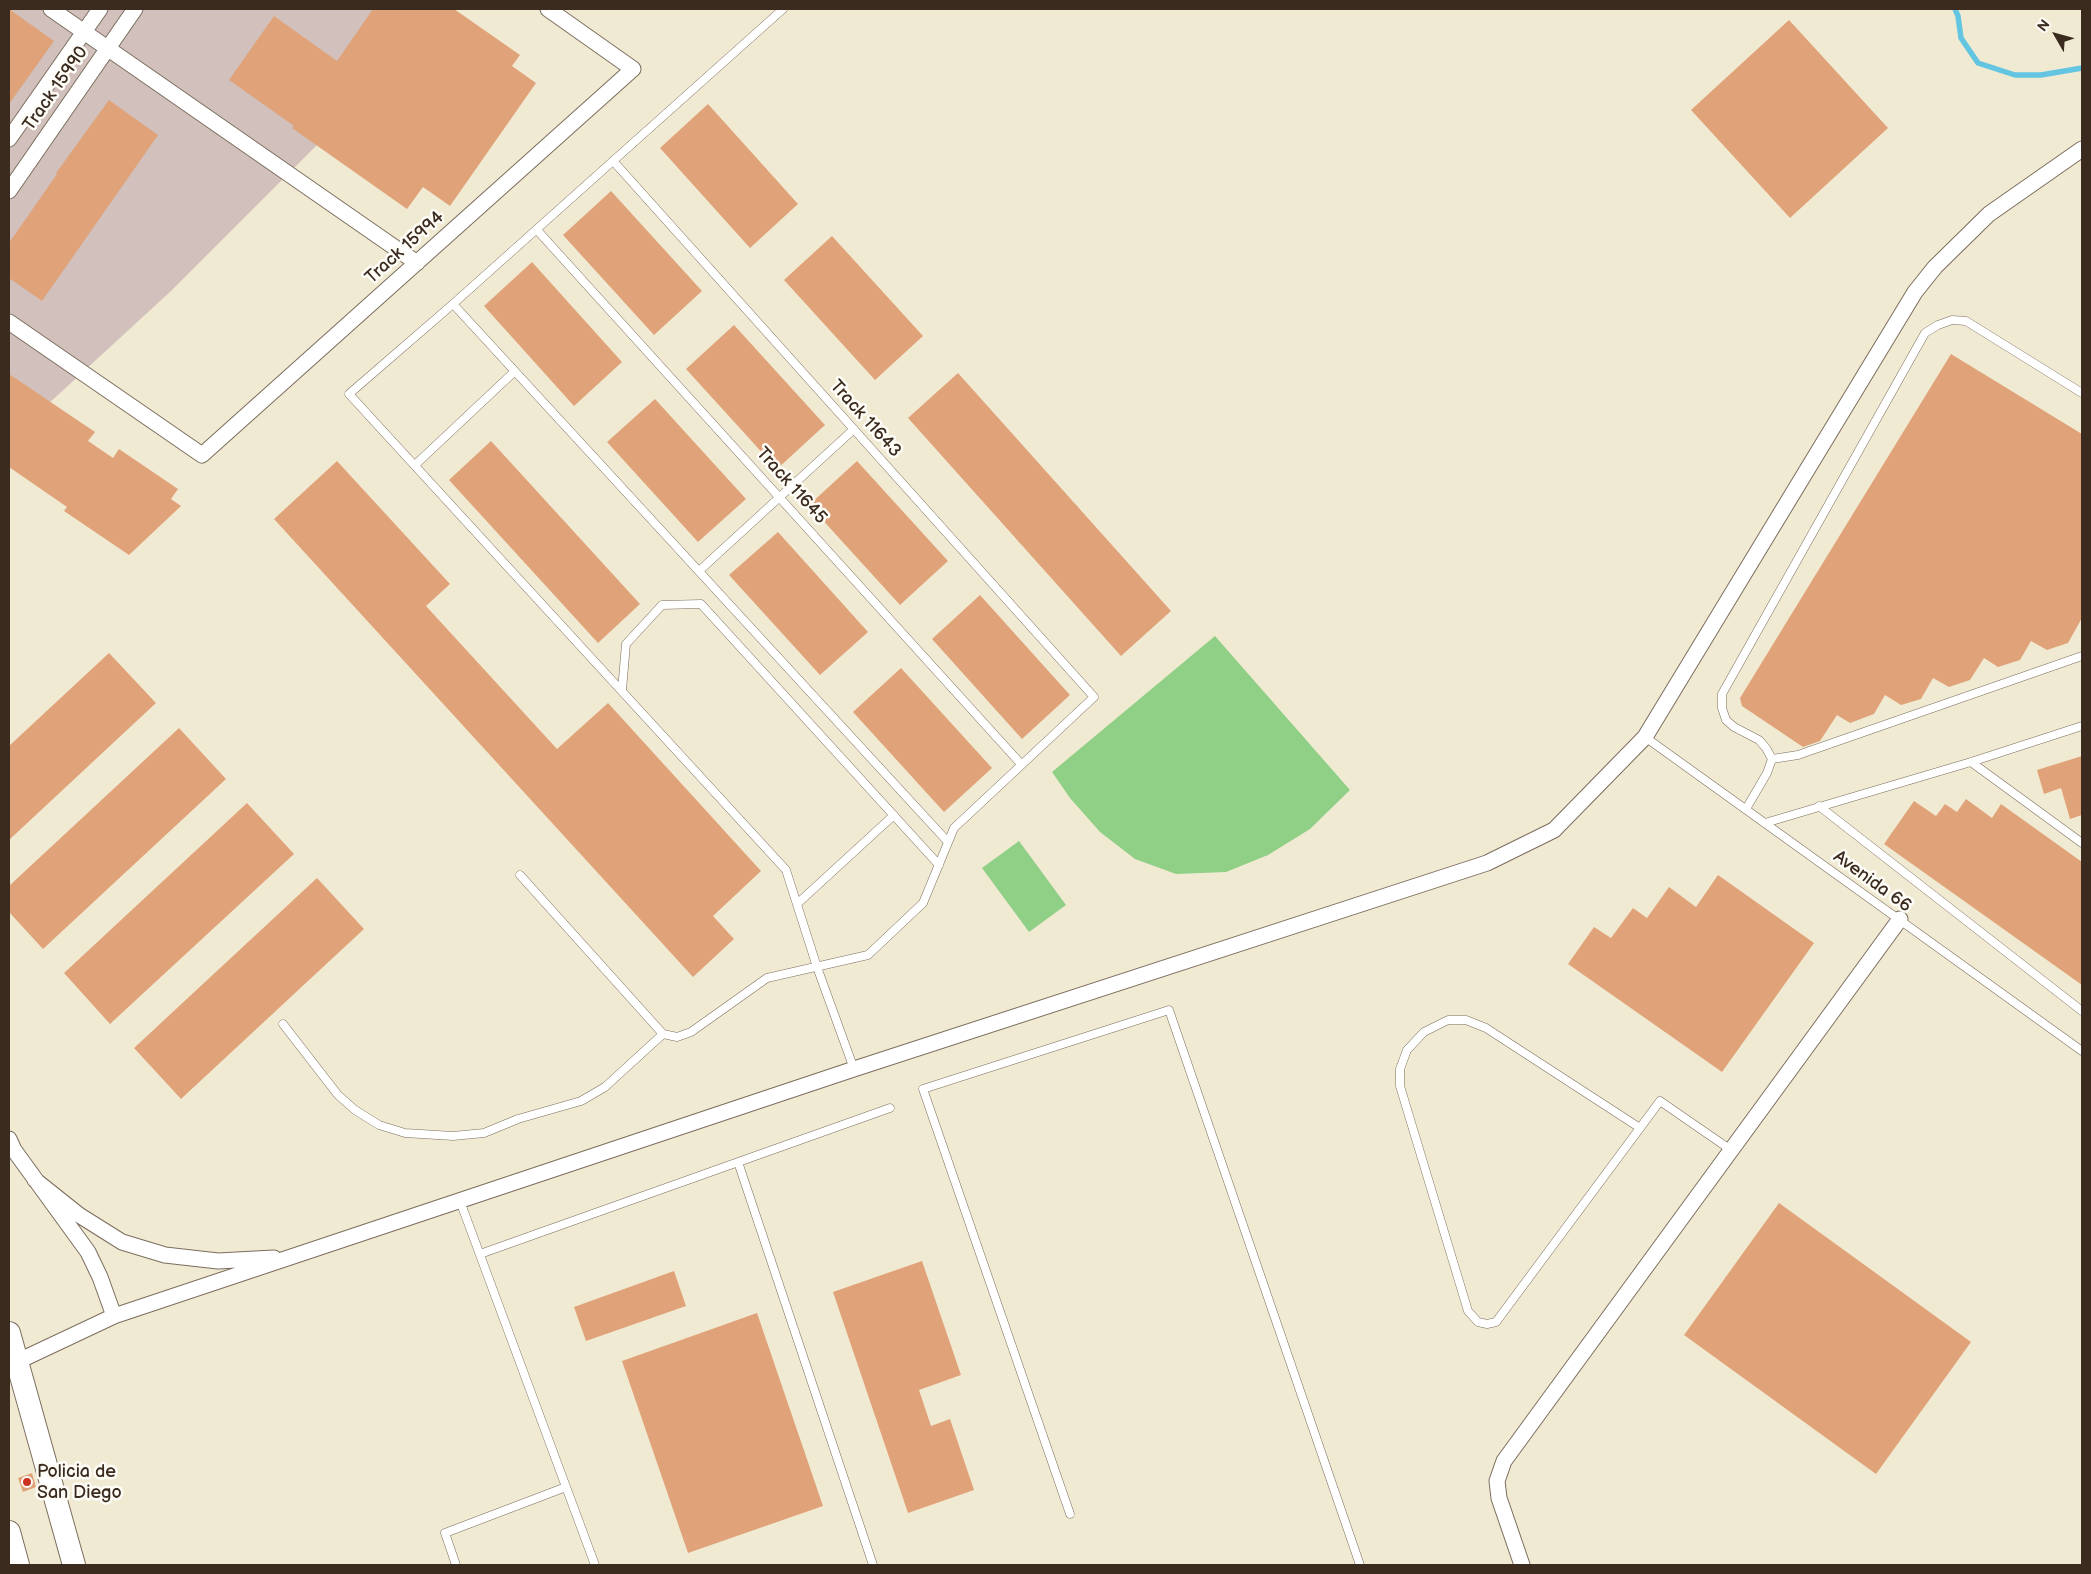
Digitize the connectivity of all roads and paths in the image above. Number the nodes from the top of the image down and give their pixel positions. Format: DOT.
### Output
graph roads {
  1 [pos="51,9"];
  2 [pos="100,9"];
  3 [pos="135,9"];
  4 [pos="548,9"];
  5 [pos="783,9"];
  6 [pos="84,32"];
  7 [pos="108,48"];
  8 [pos="9,139"];
  9 [pos="2082,149"];
  10 [pos="614,162"];
  11 [pos="9,191"];
  12 [pos="537,230"];
  13 [pos="417,263"];
  14 [pos="454,304"];
  15 [pos="9,322"];
  16 [pos="515,371"];
  17 [pos="2082,393"];
  18 [pos="854,429"];
  19 [pos="415,465"];
  20 [pos="780,497"];
  21 [pos="699,570"];
  22 [pos="2082,656"];
  23 [pos="622,690"];
  24 [pos="2082,726"];
  25 [pos="1645,736"];
  26 [pos="1772,759"];
  27 [pos="1971,762"];
  28 [pos="1021,764"];
  29 [pos="1819,806"];
  30 [pos="1746,809"];
  31 [pos="894,815"];
  32 [pos="1765,823"];
  33 [pos="948,842"];
  34 [pos="2082,843"];
  35 [pos="939,865"];
  36 [pos="520,875"];
  37 [pos="797,904"];
  38 [pos="1900,920"];
  39 [pos="818,967"];
  40 [pos="2082,1011"];
  41 [pos="283,1024"];
  42 [pos="663,1034"];
  43 [pos="2082,1052"];
  44 [pos="854,1069"];
  45 [pos="890,1108"];
  46 [pos="1640,1128"];
  47 [pos="9,1139"];
  48 [pos="1731,1150"];
  49 [pos="738,1162"];
  50 [pos="35,1180"];
  51 [pos="460,1201"];
  52 [pos="480,1254"];
  53 [pos="293,1257"];
  54 [pos="114,1316"];
  55 [pos="9,1333"];
  56 [pos="14,1364"];
  57 [pos="566,1487"];
  58 [pos="1070,1514"];
  59 [pos="9,1532"];
  60 [pos="18,1565"];
  61 [pos="74,1565"];
  62 [pos="456,1565"];
  63 [pos="595,1565"];
  64 [pos="873,1565"];
  65 [pos="1360,1565"];
  66 [pos="1522,1565"];
  1 -- 6 [label="street"];
  2 -- 6 [label="street"];
  3 -- 7 [label="street, Track 15990"];
  4 -- 13 [label="street, Track 15994"];
  5 -- 10 [label="lane"];
  6 -- 7 [label="street"];
  6 -- 8 [label="street"];
  7 -- 11 [label="street, Track 15990"];
  7 -- 13 [label="street"];
  9 -- 25 [label="street"];
  10 -- 12 [label="lane"];
  10 -- 18 [label="lane, Track 11643"];
  12 -- 14 [label="lane"];
  12 -- 20 [label="lane, Track 11645"];
  13 -- 15 [label="street, Track 15994"];
  14 -- 16 [label="lane"];
  14 -- 19 [label="lane"];
  16 -- 19 [label="lane"];
  16 -- 21 [label="lane"];
  17 -- 26 [label="lane"];
  18 -- 20 [label="lane"];
  18 -- 28 [label="lane, Track 11643"];
  19 -- 23 [label="lane"];
  20 -- 21 [label="lane"];
  20 -- 28 [label="lane, Track 11645"];
  21 -- 33 [label="lane"];
  22 -- 26 [label="lane"];
  23 -- 31 [label="lane"];
  23 -- 37 [label="lane"];
  24 -- 27 [label="lane"];
  25 -- 30 [label="lane, Avenida 66"];
  25 -- 44 [label="street"];
  26 -- 30 [label="lane"];
  27 -- 29 [label="lane"];
  27 -- 34 [label="lane"];
  28 -- 33 [label="lane"];
  29 -- 32 [label="lane"];
  29 -- 40 [label="lane"];
  30 -- 32 [label="lane, Avenida 66"];
  31 -- 35 [label="lane"];
  31 -- 37 [label="lane"];
  32 -- 38 [label="lane, Avenida 66"];
  33 -- 35 [label="lane"];
  35 -- 39 [label="lane"];
  36 -- 42 [label="lane"];
  37 -- 39 [label="lane"];
  38 -- 43 [label="lane, Avenida 66"];
  38 -- 48 [label="street"];
  39 -- 42 [label="lane"];
  39 -- 44 [label="lane"];
  41 -- 42 [label="lane"];
  44 -- 51 [label="street"];
  45 -- 49 [label="lane"];
  46 -- 46 [label="lane"];
  46 -- 48 [label="lane"];
  47 -- 50 [label="street"];
  48 -- 66 [label="street"];
  49 -- 52 [label="lane"];
  49 -- 64 [label="lane"];
  50 -- 53 [label="street"];
  50 -- 54 [label="street"];
  51 -- 52 [label="lane"];
  51 -- 53 [label="street"];
  52 -- 57 [label="lane"];
  53 -- 54 [label="street"];
  54 -- 56 [label="street"];
  55 -- 56 [label="main road"];
  56 -- 61 [label="main road"];
  57 -- 62 [label="lane"];
  57 -- 63 [label="lane"];
  58 -- 65 [label="lane"];
  59 -- 60 [label="main road"];
}
